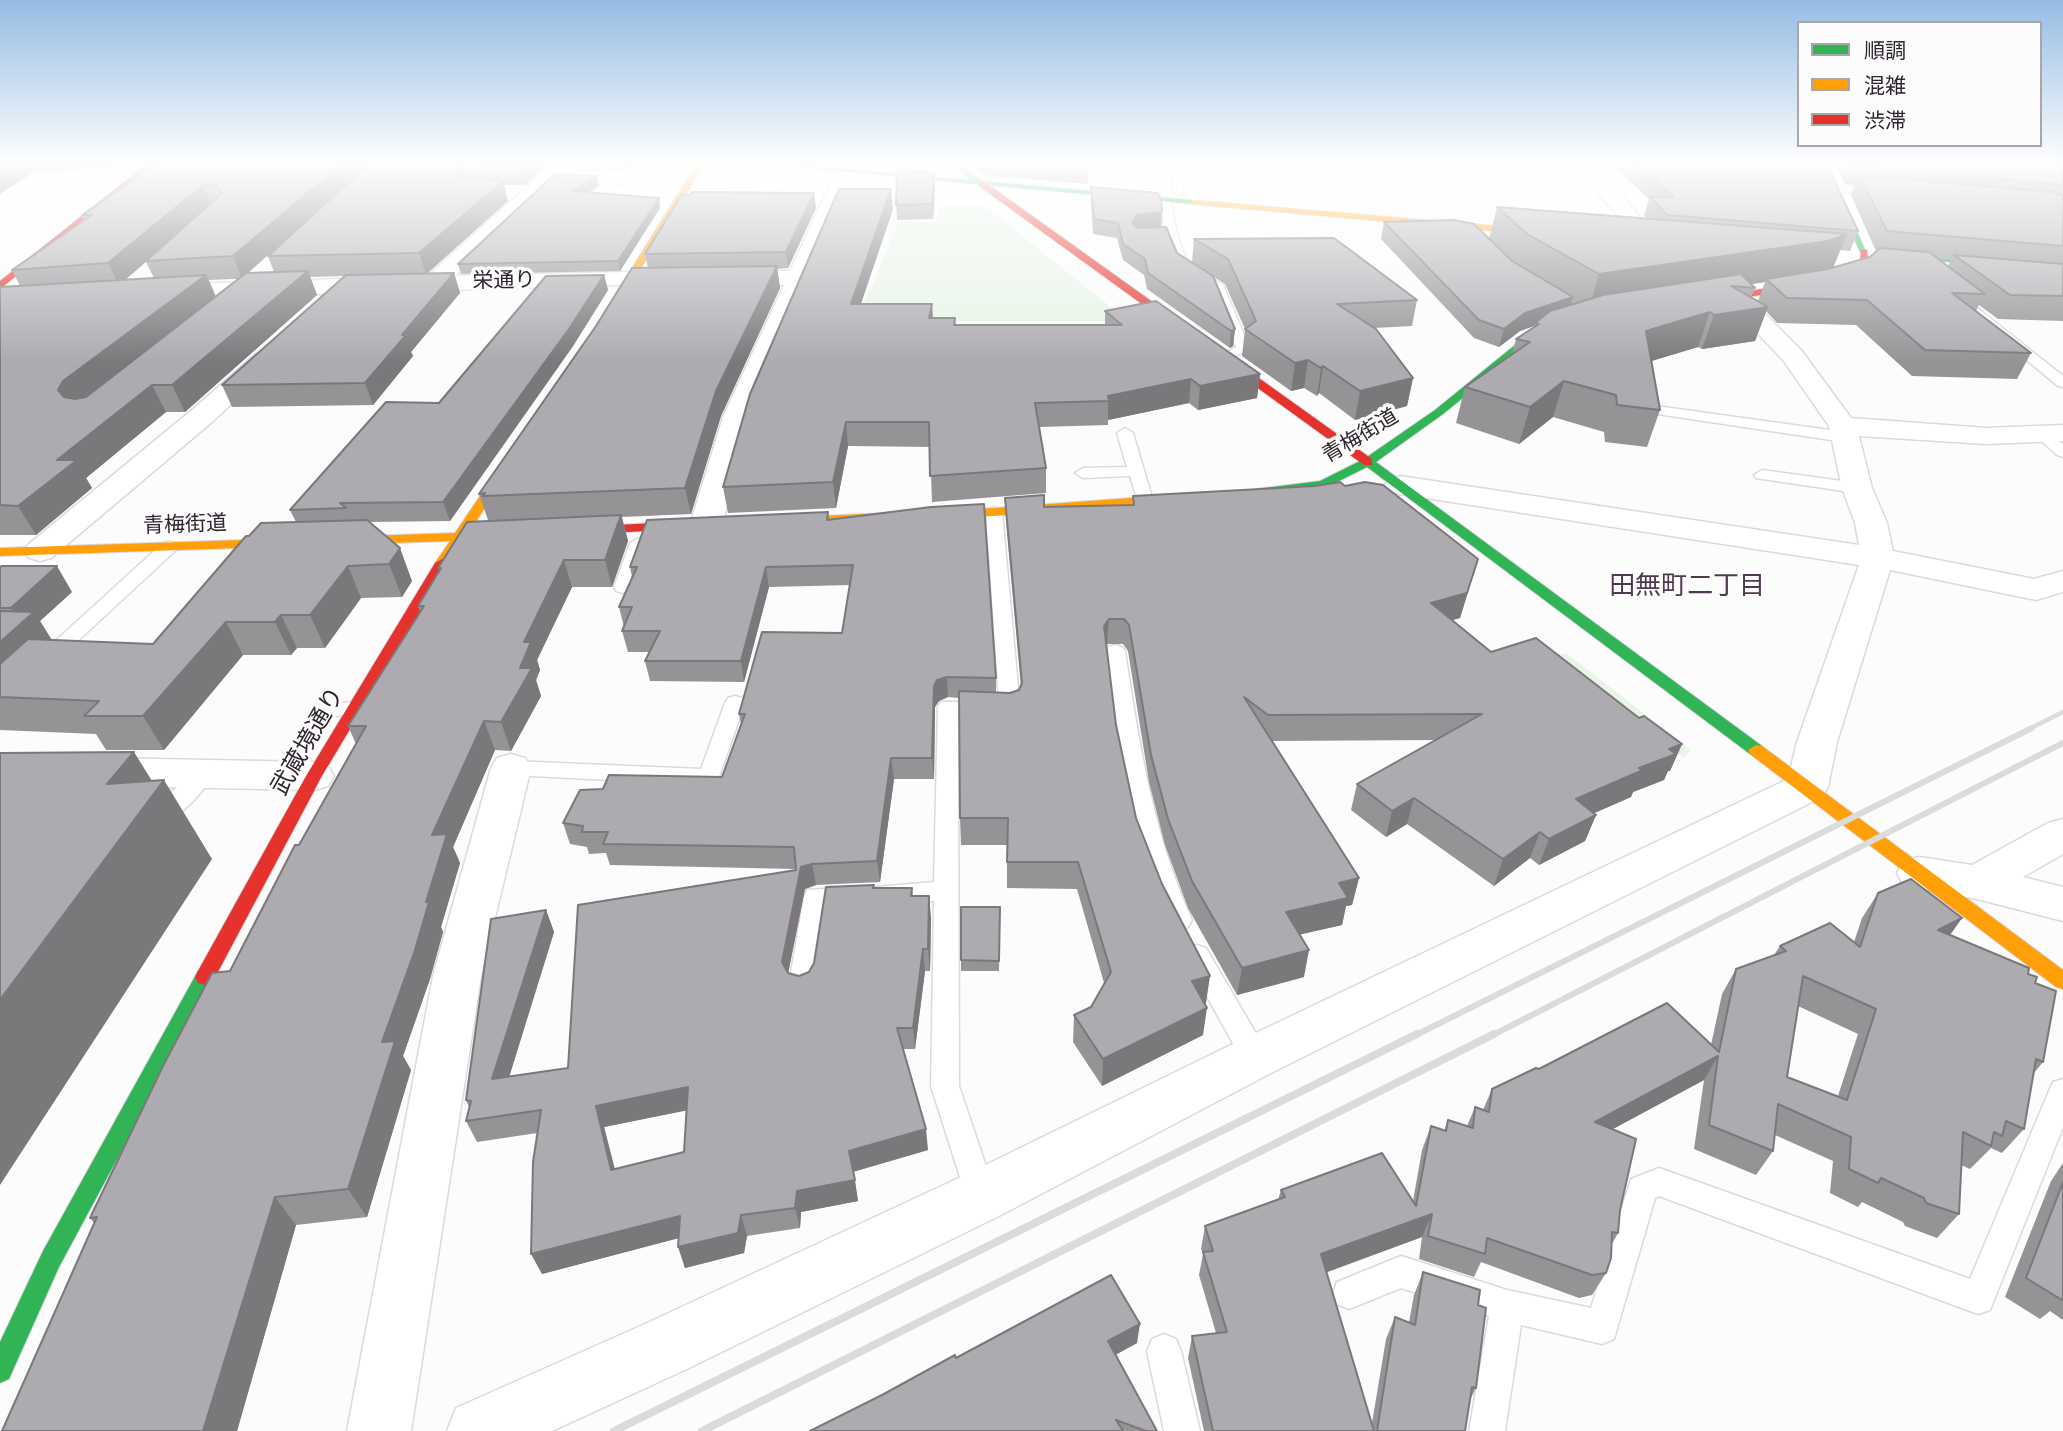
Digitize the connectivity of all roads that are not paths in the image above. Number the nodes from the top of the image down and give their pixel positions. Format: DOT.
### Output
graph roads {
  1 [pos="80,230"];
  2 [pos="492,230"];
  3 [pos="661,230"];
  4 [pos="816,230"];
  5 [pos="1046,230"];
  6 [pos="1165,230"];
  7 [pos="1469,230"];
  8 [pos="1636,230"];
  9 [pos="1847,230"];
  10 [pos="1634,236"];
  11 [pos="1481,243"];
  12 [pos="1854,256"];
  13 [pos="267,270"];
  14 [pos="2063,270"];
  15 [pos="799,278"];
  16 [pos="631,279"];
  17 [pos="2063,279"];
  18 [pos="434,283"];
  19 [pos="141,284"];
  20 [pos="346,285"];
  21 [pos="249,288"];
  22 [pos="1946,288"];
  23 [pos="1734,296"];
  24 [pos="6,297"];
  25 [pos="1682,304"];
  26 [pos="315,313"];
  27 [pos="217,314"];
  28 [pos="1577,322"];
  29 [pos="601,325"];
  30 [pos="285,341"];
  31 [pos="1222,359"];
  32 [pos="2063,383"];
  33 [pos="1649,409"];
  34 [pos="1843,431"];
  35 [pos="1125,433"];
  36 [pos="2052,433"];
  37 [pos="524,441"];
  38 [pos="2063,452"];
  39 [pos="1368,462"];
  40 [pos="1138,463"];
  41 [pos="1083,473"];
  42 [pos="1762,475"];
  43 [pos="1400,485"];
  44 [pos="1857,488"];
  45 [pos="1237,494"];
  46 [pos="1199,497"];
  47 [pos="1145,501"];
  48 [pos="994,512"];
  49 [pos="761,522"];
  50 [pos="713,525"];
  51 [pos="644,528"];
  52 [pos="564,532"];
  53 [pos="524,534"];
  54 [pos="458,537"];
  55 [pos="169,547"];
  56 [pos="40,551"];
  57 [pos="0,552"];
  58 [pos="1878,558"];
  59 [pos="2063,581"];
  60 [pos="623,587"];
  61 [pos="1115,651"];
  62 [pos="31,674"];
  63 [pos="735,703"];
  64 [pos="355,709"];
  65 [pos="323,710"];
  66 [pos="510,768"];
  67 [pos="0,769"];
  68 [pos="203,774"];
  69 [pos="314,776"];
  70 [pos="1807,787"];
  71 [pos="131,817"];
  72 [pos="2063,834"];
  73 [pos="1919,873"];
  74 [pos="1977,882"];
  75 [pos="946,891"];
  76 [pos="2063,904"];
  77 [pos="2063,981"];
  78 [pos="802,984"];
  79 [pos="1255,1057"];
  80 [pos="2063,1091"];
  81 [pos="981,1196"];
  82 [pos="1349,1293"];
  83 [pos="1507,1307"];
  84 [pos="1164,1351"];
  85 [pos="0,1370"];
  86 [pos="379,1431"];
  87 [pos="479,1431"];
  88 [pos="1182,1431"];
  89 [pos="1487,1431"];
  1 -- 24 [label="main road"];
  2 -- 18 [label="street"];
  3 -- 16 [label="main road"];
  4 -- 15 [label="street"];
  5 -- 31 [label="main road"];
  6 -- 31 [label="lane"];
  7 -- 11 [label="lane"];
  8 -- 10 [label="street"];
  9 -- 12 [label="main road"];
  12 -- 14 [label="main road"];
  12 -- 17 [label="main road"];
  12 -- 23 [label="main road"];
  13 -- 21 [label="street"];
  15 -- 16 [label="street, 栄通り"];
  15 -- 50 [label="street"];
  16 -- 18 [label="street, 栄通り"];
  16 -- 29 [label="main road"];
  18 -- 20 [label="street, 栄通り"];
  19 -- 21 [label="street, 栄通り"];
  20 -- 21 [label="street, 栄通り"];
  20 -- 26 [label="street"];
  21 -- 27 [label="street"];
  22 -- 32 [label="lane"];
  23 -- 25 [label="main road"];
  23 -- 34 [label="street"];
  28 -- 39 [label="main road, 青梅街道"];
  30 -- 56 [label="street"];
  31 -- 39 [label="main road"];
  33 -- 34 [label="lane"];
  34 -- 36 [label="street"];
  34 -- 44 [label="street"];
  35 -- 40 [label="lane"];
  36 -- 38 [label="lane"];
  37 -- 54 [label="main road, 武蔵境通り"];
  39 -- 43 [label="main road"];
  39 -- 45 [label="main road, 青梅街道"];
  40 -- 41 [label="lane"];
  40 -- 47 [label="lane"];
  42 -- 44 [label="lane"];
  43 -- 58 [label="street"];
  43 -- 70 [label="main road"];
  44 -- 58 [label="street"];
  46 -- 47 [label="main road"];
  47 -- 48 [label="main road"];
  48 -- 49 [label="main road"];
  48 -- 75 [label="lane"];
  50 -- 51 [label="main road"];
  51 -- 52 [label="main road"];
  51 -- 60 [label="lane"];
  53 -- 54 [label="main road, 青梅街道"];
  54 -- 55 [label="main road, 青梅街道"];
  54 -- 64 [label="main road, 武蔵境通り"];
  55 -- 56 [label="main road, 青梅街道"];
  55 -- 62 [label="lane"];
  56 -- 57 [label="main road, 青梅街道"];
  58 -- 59 [label="street"];
  58 -- 70 [label="street"];
  61 -- 79 [label="lane"];
  63 -- 66 [label="lane"];
  64 -- 65 [label="lane"];
  64 -- 69 [label="main road, 武蔵境通り"];
  66 -- 86 [label="street"];
  67 -- 68 [label="street"];
  68 -- 69 [label="street"];
  68 -- 71 [label="lane"];
  69 -- 85 [label="main road, 武蔵境通り"];
  70 -- 73 [label="main road"];
  70 -- 79 [label="street"];
  72 -- 74 [label="street"];
  73 -- 74 [label="street"];
  73 -- 77 [label="main road"];
  74 -- 76 [label="street"];
  75 -- 78 [label="lane"];
  75 -- 81 [label="lane"];
  79 -- 81 [label="street"];
  80 -- 83 [label="lane"];
  81 -- 87 [label="street"];
  82 -- 83 [label="lane"];
  83 -- 89 [label="lane"];
  84 -- 88 [label="lane"];
}
